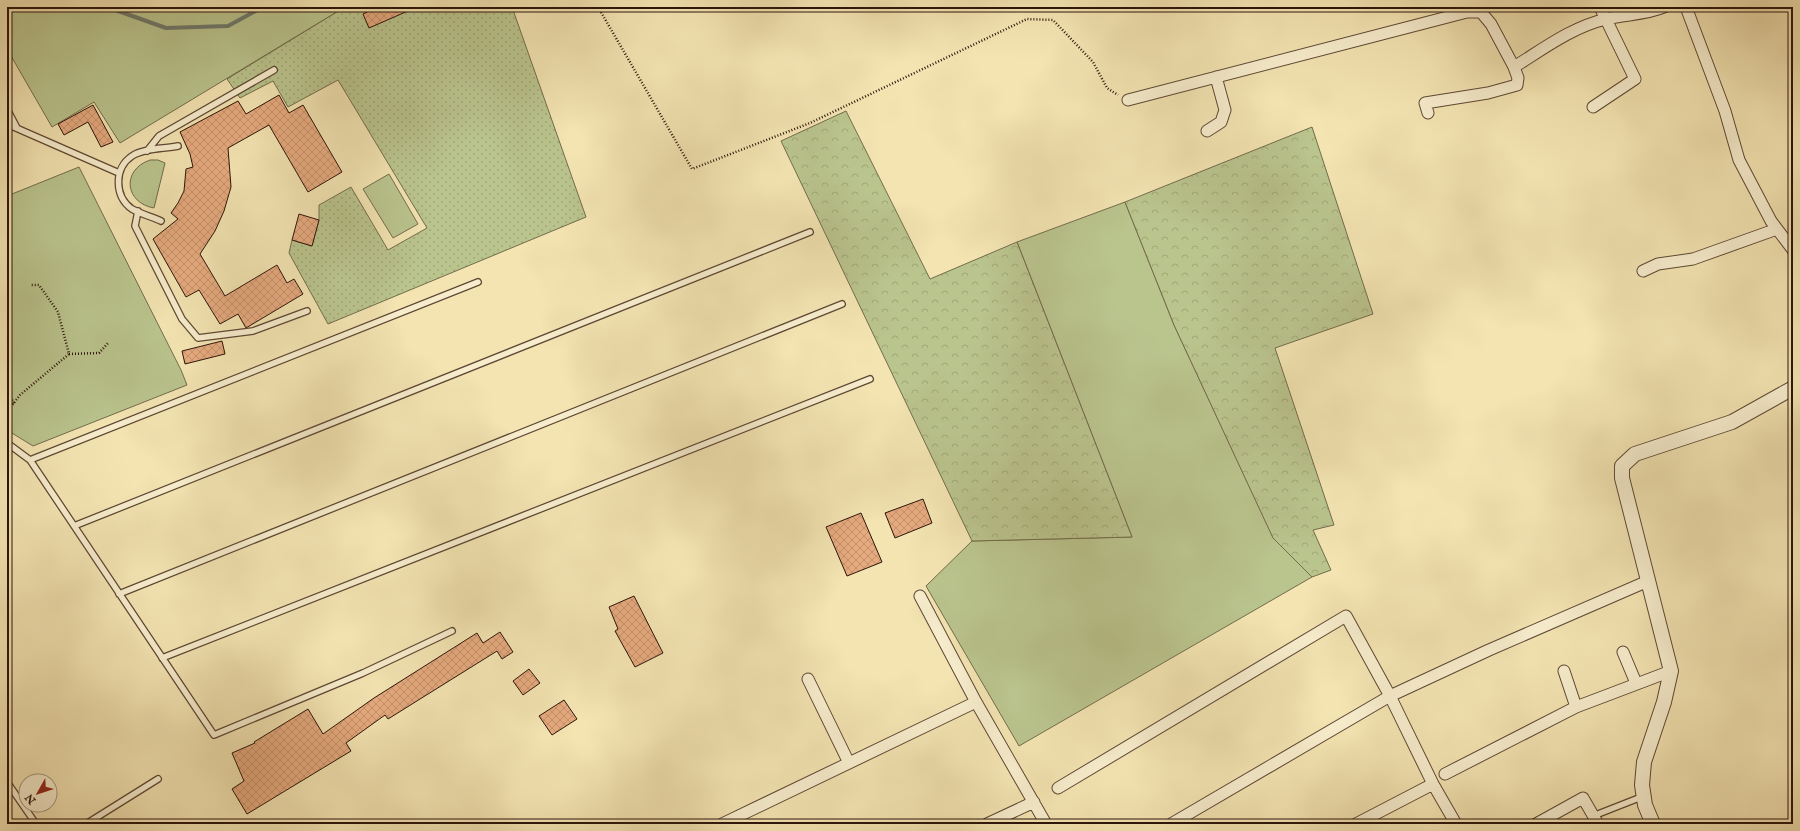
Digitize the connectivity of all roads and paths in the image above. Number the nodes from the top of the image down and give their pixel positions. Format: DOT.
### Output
graph roads {
  1 [pos="598,7"];
  2 [pos="1600,7"];
  3 [pos="1664,7"];
  4 [pos="1686,7"];
  5 [pos="1606,19"];
  6 [pos="1514,67"];
  7 [pos="274,70"];
  8 [pos="1216,77"];
  9 [pos="1128,100"];
  10 [pos="1593,107"];
  11 [pos="7,109"];
  12 [pos="1428,114"];
  13 [pos="7,124"];
  14 [pos="17,128"];
  15 [pos="1206,131"];
  16 [pos="178,146"];
  17 [pos="147,151"];
  18 [pos="119,173"];
  19 [pos="138,211"];
  20 [pos="161,221"];
  21 [pos="1777,229"];
  22 [pos="810,232"];
  23 [pos="1793,250"];
  24 [pos="1643,271"];
  25 [pos="478,282"];
  26 [pos="30,285"];
  27 [pos="842,304"];
  28 [pos="307,311"];
  29 [pos="108,342"];
  30 [pos="69,354"];
  31 [pos="870,379"];
  32 [pos="1793,388"];
  33 [pos="7,389"];
  34 [pos="14,404"];
  35 [pos="7,412"];
  36 [pos="7,443"];
  37 [pos="30,460"];
  38 [pos="74,526"];
  39 [pos="1648,581"];
  40 [pos="119,594"];
  41 [pos="920,596"];
  42 [pos="452,631"];
  43 [pos="1623,652"];
  44 [pos="162,658"];
  45 [pos="1671,670"];
  46 [pos="1564,671"];
  47 [pos="808,679"];
  48 [pos="1636,683"];
  49 [pos="1390,696"];
  50 [pos="976,702"];
  51 [pos="1576,707"];
  52 [pos="849,763"];
  53 [pos="1445,774"];
  54 [pos="158,779"];
  55 [pos="7,782"];
  56 [pos="1433,784"];
  57 [pos="1058,788"];
  58 [pos="1644,796"];
  59 [pos="1034,802"];
  60 [pos="1595,820"];
  61 [pos="36,824"];
  62 [pos="86,824"];
  63 [pos="722,824"];
  64 [pos="987,824"];
  65 [pos="1046,824"];
  66 [pos="1171,824"];
  67 [pos="1356,824"];
  68 [pos="1456,824"];
  69 [pos="1536,824"];
  70 [pos="1653,824"];
  1 -- 9 [label="path"];
  2 -- 5 [label="street"];
  3 -- 5 [label="street"];
  4 -- 21 [label="street"];
  5 -- 6 [label="street"];
  5 -- 10 [label="street"];
  6 -- 8 [label="street"];
  6 -- 12 [label="street"];
  7 -- 17 [label="lane"];
  8 -- 9 [label="street"];
  8 -- 15 [label="street"];
  11 -- 14 [label="lane"];
  13 -- 14 [label="lane"];
  14 -- 18 [label="lane"];
  16 -- 17 [label="lane"];
  17 -- 18 [label="lane"];
  18 -- 19 [label="lane"];
  19 -- 20 [label="lane"];
  19 -- 28 [label="lane"];
  21 -- 23 [label="street"];
  21 -- 24 [label="street"];
  22 -- 38 [label="lane"];
  25 -- 37 [label="lane"];
  26 -- 30 [label="path"];
  27 -- 40 [label="lane"];
  29 -- 30 [label="path"];
  30 -- 34 [label="path"];
  31 -- 44 [label="lane"];
  32 -- 39 [label="street"];
  33 -- 34 [label="path"];
  34 -- 35 [label="path"];
  36 -- 37 [label="lane"];
  37 -- 38 [label="lane"];
  38 -- 40 [label="lane"];
  39 -- 45 [label="street"];
  39 -- 49 [label="street"];
  40 -- 44 [label="lane"];
  41 -- 50 [label="street"];
  42 -- 44 [label="lane"];
  43 -- 48 [label="street"];
  45 -- 48 [label="street"];
  45 -- 58 [label="street"];
  46 -- 51 [label="street"];
  47 -- 52 [label="street"];
  48 -- 51 [label="street"];
  49 -- 56 [label="street"];
  49 -- 57 [label="street"];
  49 -- 66 [label="street"];
  50 -- 52 [label="street"];
  50 -- 59 [label="street"];
  51 -- 53 [label="street"];
  52 -- 63 [label="street"];
  54 -- 62 [label="lane"];
  55 -- 61 [label="lane"];
  56 -- 67 [label="street"];
  56 -- 68 [label="street"];
  58 -- 60 [label="lane"];
  58 -- 70 [label="street"];
  59 -- 64 [label="street"];
  59 -- 65 [label="street"];
  60 -- 69 [label="street"];
}
